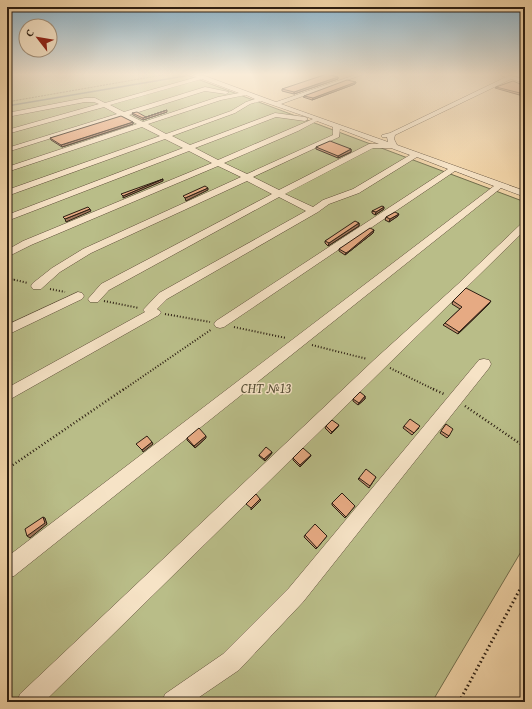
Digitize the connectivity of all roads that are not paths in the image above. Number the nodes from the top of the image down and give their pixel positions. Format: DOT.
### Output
graph roads {
  1 [pos="48,107"];
  2 [pos="94,107"];
  3 [pos="111,107"];
  4 [pos="146,107"];
  5 [pos="193,107"];
  6 [pos="241,107"];
  7 [pos="289,107"];
  8 [pos="448,107"];
  9 [pos="123,114"];
  10 [pos="7,115"];
  11 [pos="314,120"];
  12 [pos="323,120"];
  13 [pos="143,124"];
  14 [pos="339,126"];
  15 [pos="7,132"];
  16 [pos="363,134"];
  17 [pos="392,134"];
  18 [pos="165,136"];
  19 [pos="394,146"];
  20 [pos="188,148"];
  21 [pos="7,150"];
  22 [pos="417,154"];
  23 [pos="217,162"];
  24 [pos="455,168"];
  25 [pos="7,170"];
  26 [pos="246,178"];
  27 [pos="500,184"];
  28 [pos="7,193"];
  29 [pos="278,194"];
  30 [pos="525,194"];
  31 [pos="313,211"];
  32 [pos="7,218"];
  33 [pos="525,225"];
  34 [pos="7,254"];
  35 [pos="37,286"];
  36 [pos="78,296"];
  37 [pos="94,299"];
  38 [pos="220,324"];
  39 [pos="7,330"];
  40 [pos="484,364"];
  41 [pos="7,395"];
  42 [pos="7,569"];
  43 [pos="28,702"];
  44 [pos="173,702"];
  1 -- 10 [label="street"];
  2 -- 15 [label="street"];
  3 -- 9 [label="street"];
  4 -- 9 [label="street"];
  5 -- 13 [label="street"];
  6 -- 18 [label="street"];
  7 -- 12 [label="street"];
  8 -- 17 [label="street"];
  9 -- 13 [label="street"];
  9 -- 21 [label="street"];
  11 -- 12 [label="street"];
  11 -- 20 [label="street"];
  11 -- 23 [label="street"];
  12 -- 14 [label="street"];
  13 -- 18 [label="street"];
  13 -- 25 [label="street"];
  14 -- 16 [label="street"];
  14 -- 26 [label="street"];
  16 -- 17 [label="street"];
  16 -- 19 [label="street"];
  17 -- 19 [label="street"];
  18 -- 20 [label="street"];
  18 -- 28 [label="street"];
  19 -- 22 [label="street"];
  19 -- 29 [label="street"];
  20 -- 23 [label="street"];
  20 -- 32 [label="street"];
  22 -- 24 [label="street"];
  22 -- 31 [label="street"];
  23 -- 26 [label="street"];
  23 -- 34 [label="street"];
  24 -- 27 [label="street"];
  24 -- 38 [label="street"];
  26 -- 29 [label="street"];
  26 -- 35 [label="street"];
  27 -- 30 [label="street"];
  27 -- 42 [label="street"];
  29 -- 31 [label="street"];
  29 -- 37 [label="street"];
  31 -- 41 [label="street"];
  33 -- 43 [label="street"];
  36 -- 39 [label="street"];
  40 -- 44 [label="street"];
}
